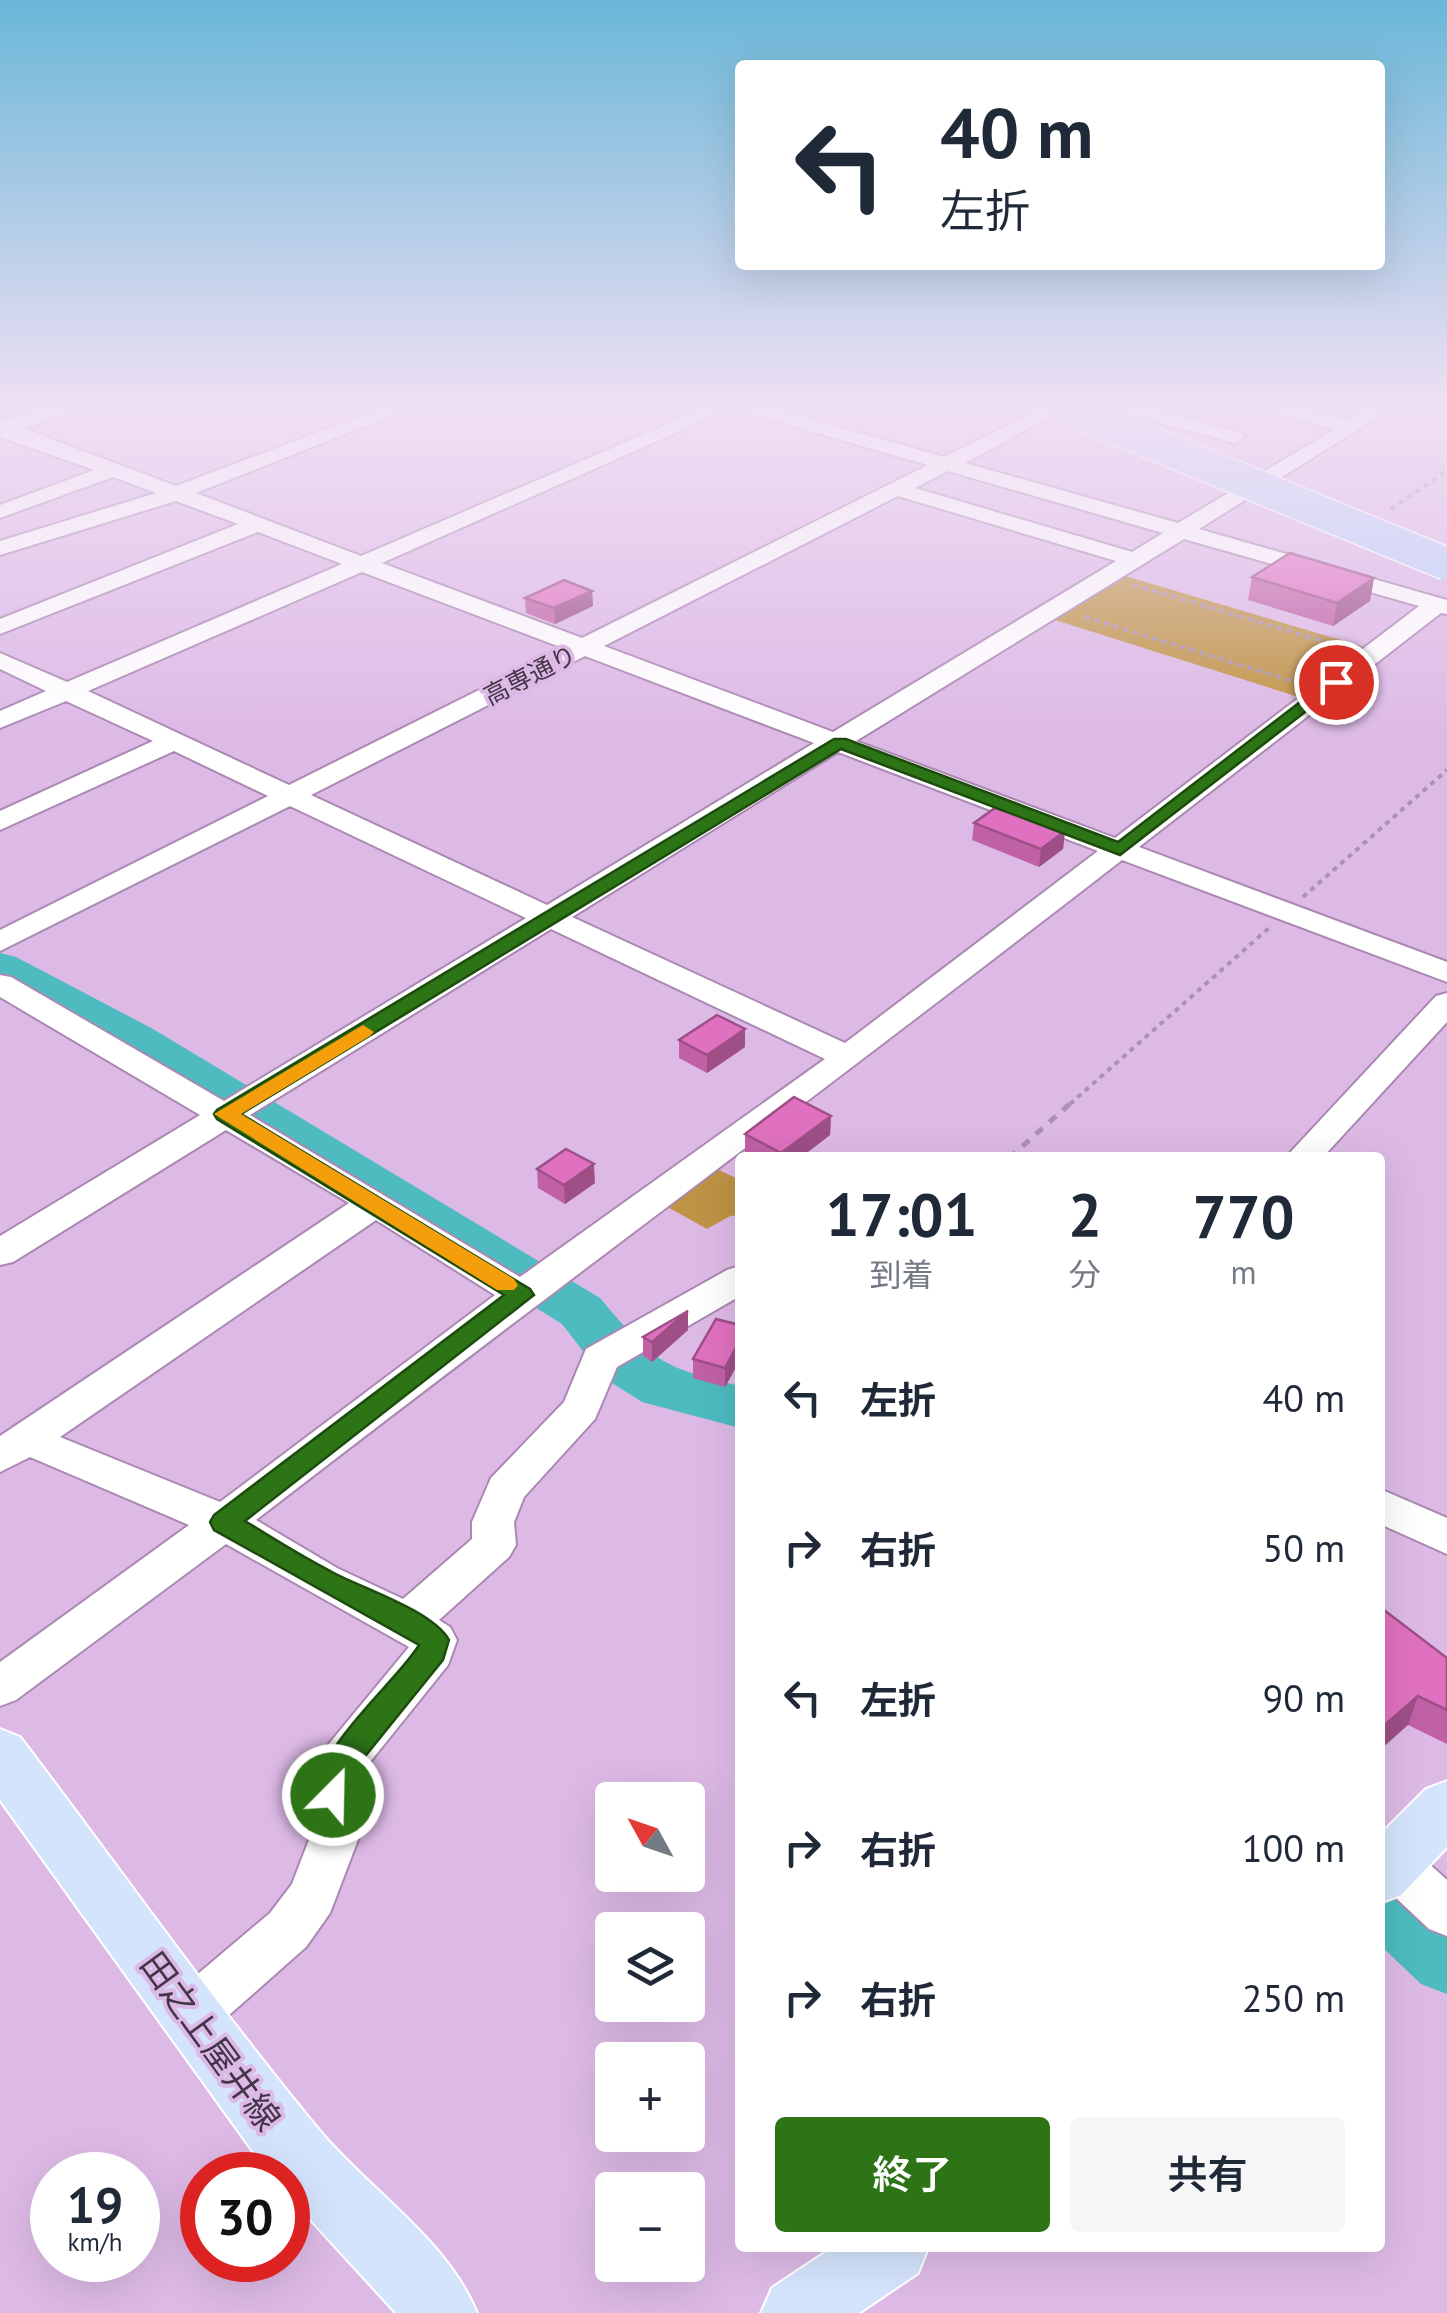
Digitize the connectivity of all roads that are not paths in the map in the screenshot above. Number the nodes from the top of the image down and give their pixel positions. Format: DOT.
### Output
graph roads {
  1 [pos="107,515"];
  2 [pos="233,515"];
  3 [pos="476,515"];
  4 [pos="845,515"];
  5 [pos="970,515"];
  6 [pos="1120,515"];
  7 [pos="1209,515"];
  8 [pos="1326,515"];
  9 [pos="258,524"];
  10 [pos="1181,532"];
  11 [pos="0,548"];
  12 [pos="363,564"];
  13 [pos="1447,564"];
  14 [pos="1132,572"];
  15 [pos="1442,606"];
  16 [pos="0,627"];
  17 [pos="585,647"];
  18 [pos="0,660"];
  19 [pos="67,692"];
  20 [pos="0,720"];
  21 [pos="175,741"];
  22 [pos="840,743"];
  23 [pos="291,796"];
  24 [pos="0,822"];
  25 [pos="1120,849"];
  26 [pos="552,918"];
  27 [pos="0,942"];
  28 [pos="1447,973"];
  29 [pos="0,984"];
  30 [pos="1447,1003"];
  31 [pos="848,1056"];
  32 [pos="225,1114"];
  33 [pos="738,1152"];
  34 [pos="1308,1152"];
  35 [pos="727,1162"];
  36 [pos="375,1203"];
  37 [pos="0,1254"];
  38 [pos="735,1282"];
  39 [pos="532,1288"];
  40 [pos="13,1448"];
  41 [pos="1385,1508"];
  42 [pos="224,1522"];
  43 [pos="1447,1537"];
  44 [pos="408,1622"];
  45 [pos="0,1686"];
  46 [pos="5,1775"];
  47 [pos="1447,1807"];
  48 [pos="1387,1870"];
  49 [pos="1447,1913"];
  50 [pos="192,2013"];
  51 [pos="887,2252"];
  52 [pos="440,2313"];
  53 [pos="797,2313"];
  1 -- 11 [label="street"];
  2 -- 9 [label="street"];
  3 -- 12 [label="street"];
  4 -- 17 [label="street, 高専通り"];
  5 -- 14 [label="street"];
  6 -- 10 [label="street"];
  7 -- 10 [label="street"];
  8 -- 13 [label="highway, bridge"];
  9 -- 12 [label="street"];
  9 -- 16 [label="street"];
  10 -- 14 [label="street"];
  10 -- 15 [label="street"];
  12 -- 17 [label="street"];
  12 -- 19 [label="street"];
  14 -- 22 [label="street"];
  15 -- 25 [label="street"];
  17 -- 22 [label="street"];
  17 -- 23 [label="street, 高専通り"];
  18 -- 19 [label="street"];
  19 -- 20 [label="street"];
  19 -- 21 [label="street"];
  21 -- 23 [label="street"];
  21 -- 24 [label="street"];
  22 -- 25 [label="street"];
  22 -- 26 [label="street"];
  23 -- 26 [label="street"];
  23 -- 27 [label="street, 高専通り"];
  25 -- 28 [label="street"];
  25 -- 31 [label="street"];
  26 -- 31 [label="street"];
  26 -- 32 [label="street"];
  29 -- 32 [label="street"];
  30 -- 34 [label="street"];
  31 -- 33 [label="street"];
  32 -- 36 [label="street"];
  32 -- 37 [label="street"];
  35 -- 39 [label="street"];
  36 -- 39 [label="street"];
  36 -- 40 [label="street"];
  38 -- 44 [label="street"];
  39 -- 42 [label="street"];
  40 -- 42 [label="street"];
  41 -- 43 [label="street"];
  42 -- 44 [label="street"];
  42 -- 45 [label="street"];
  44 -- 50 [label="street"];
  46 -- 50 [label="main road, 田之上屋井線"];
  47 -- 48 [label="main road"];
  48 -- 49 [label="street"];
  50 -- 52 [label="main road, 田之上屋井線"];
  51 -- 53 [label="main road"];
}
